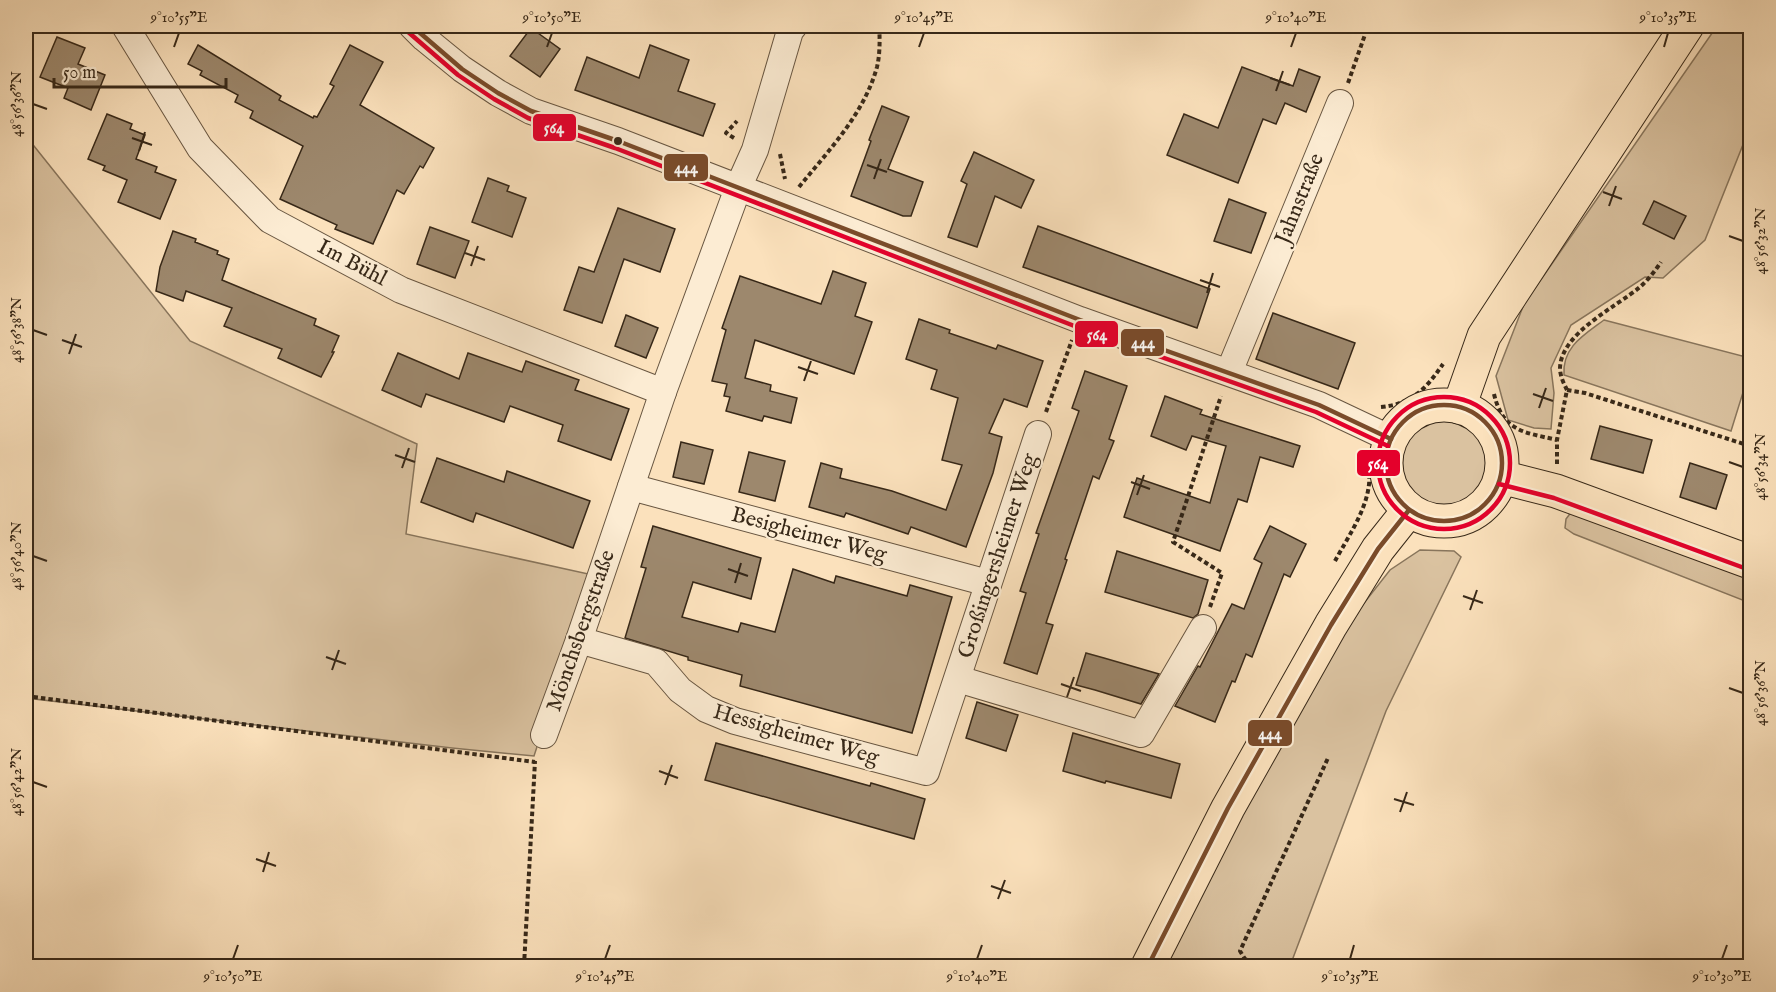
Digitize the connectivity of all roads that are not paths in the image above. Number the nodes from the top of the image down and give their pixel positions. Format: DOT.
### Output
graph roads {
  1 [pos="124,26"];
  2 [pos="412,26"];
  3 [pos="794,26"];
  4 [pos="1687,26"];
  5 [pos="1340,103"];
  6 [pos="738,188"];
  7 [pos="1229,372"];
  8 [pos="1452,380"];
  9 [pos="663,392"];
  10 [pos="1377,433"];
  11 [pos="1038,434"];
  12 [pos="1501,477"];
  13 [pos="631,487"];
  14 [pos="1409,510"];
  15 [pos="1750,562"];
  16 [pos="988,584"];
  17 [pos="1203,628"];
  18 [pos="579,640"];
  19 [pos="958,679"];
  20 [pos="544,735"];
  21 [pos="926,772"];
  22 [pos="1148,966"];
  1 -- 9 [label="street, Im Bühl"];
  2 -- 6 [label="street"];
  3 -- 6 [label="street, Mönchsbergstraße"];
  4 -- 8 [label="main road"];
  5 -- 7 [label="street, Jahnstraße"];
  6 -- 7 [label="street"];
  6 -- 9 [label="street, Mönchsbergstraße"];
  7 -- 10 [label="street"];
  8 -- 10 [label="main road"];
  8 -- 12 [label="main road"];
  9 -- 13 [label="street, Mönchsbergstraße"];
  10 -- 14 [label="main road"];
  11 -- 16 [label="street, Großingersheimer Weg"];
  12 -- 14 [label="main road"];
  12 -- 15 [label="main road"];
  13 -- 16 [label="street, Besigheimer Weg"];
  13 -- 18 [label="street, Mönchsbergstraße"];
  14 -- 22 [label="main road"];
  16 -- 19 [label="street, Großingersheimer Weg"];
  17 -- 19 [label="street, Großingersheimer Weg"];
  18 -- 20 [label="street, Mönchsbergstraße"];
  18 -- 21 [label="street, Hessigheimer Weg"];
  19 -- 21 [label="street, Großingersheimer Weg"];
}
